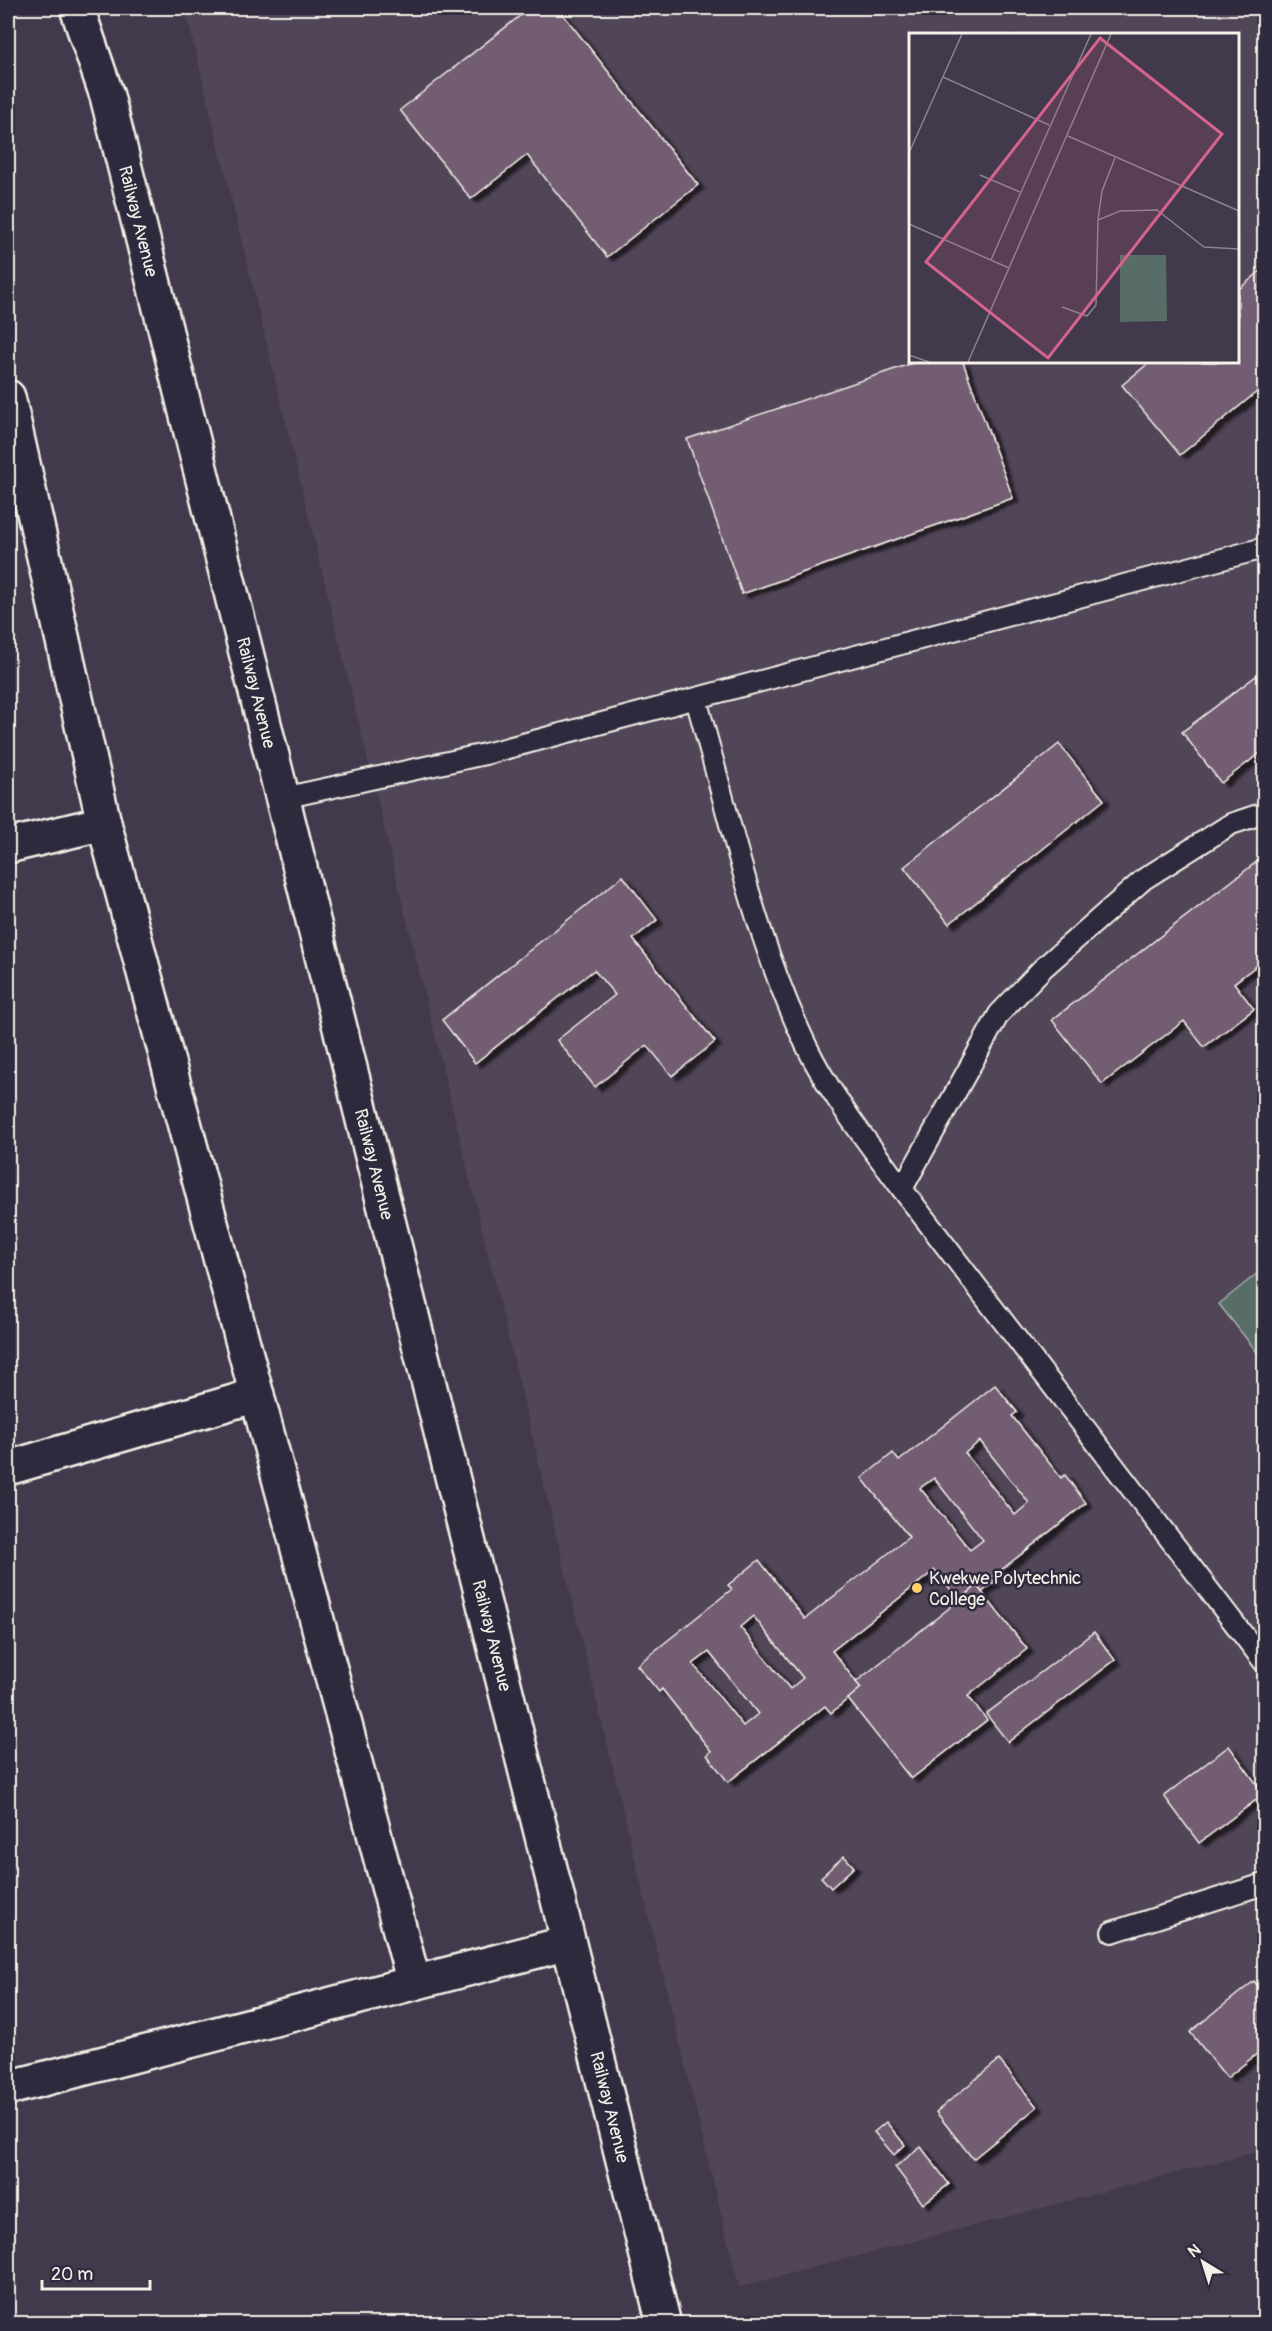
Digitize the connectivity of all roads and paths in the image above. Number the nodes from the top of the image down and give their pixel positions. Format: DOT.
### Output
graph roads {
  1 [pos="77,8"];
  2 [pos="8,397"];
  3 [pos="1264,548"];
  4 [pos="696,699"];
  5 [pos="283,798"];
  6 [pos="1264,813"];
  7 [pos="104,824"];
  8 [pos="8,846"];
  9 [pos="902,1189"];
  10 [pos="257,1395"];
  11 [pos="8,1468"];
  12 [pos="1264,1662"];
  13 [pos="1264,1884"];
  14 [pos="1112,1932"];
  15 [pos="568,1943"];
  16 [pos="414,1983"];
  17 [pos="8,2088"];
  18 [pos="664,2324"];
  1 -- 5 [label="street, Railway Avenue"];
  2 -- 7 [label="street"];
  3 -- 4 [label="lane"];
  4 -- 5 [label="lane"];
  4 -- 9 [label="lane"];
  5 -- 15 [label="street, Railway Avenue"];
  6 -- 9 [label="lane"];
  7 -- 8 [label="street"];
  7 -- 10 [label="street"];
  9 -- 12 [label="lane"];
  10 -- 11 [label="street"];
  10 -- 16 [label="street"];
  13 -- 14 [label="lane"];
  15 -- 16 [label="street"];
  15 -- 18 [label="street, Railway Avenue"];
  16 -- 17 [label="street"];
}
